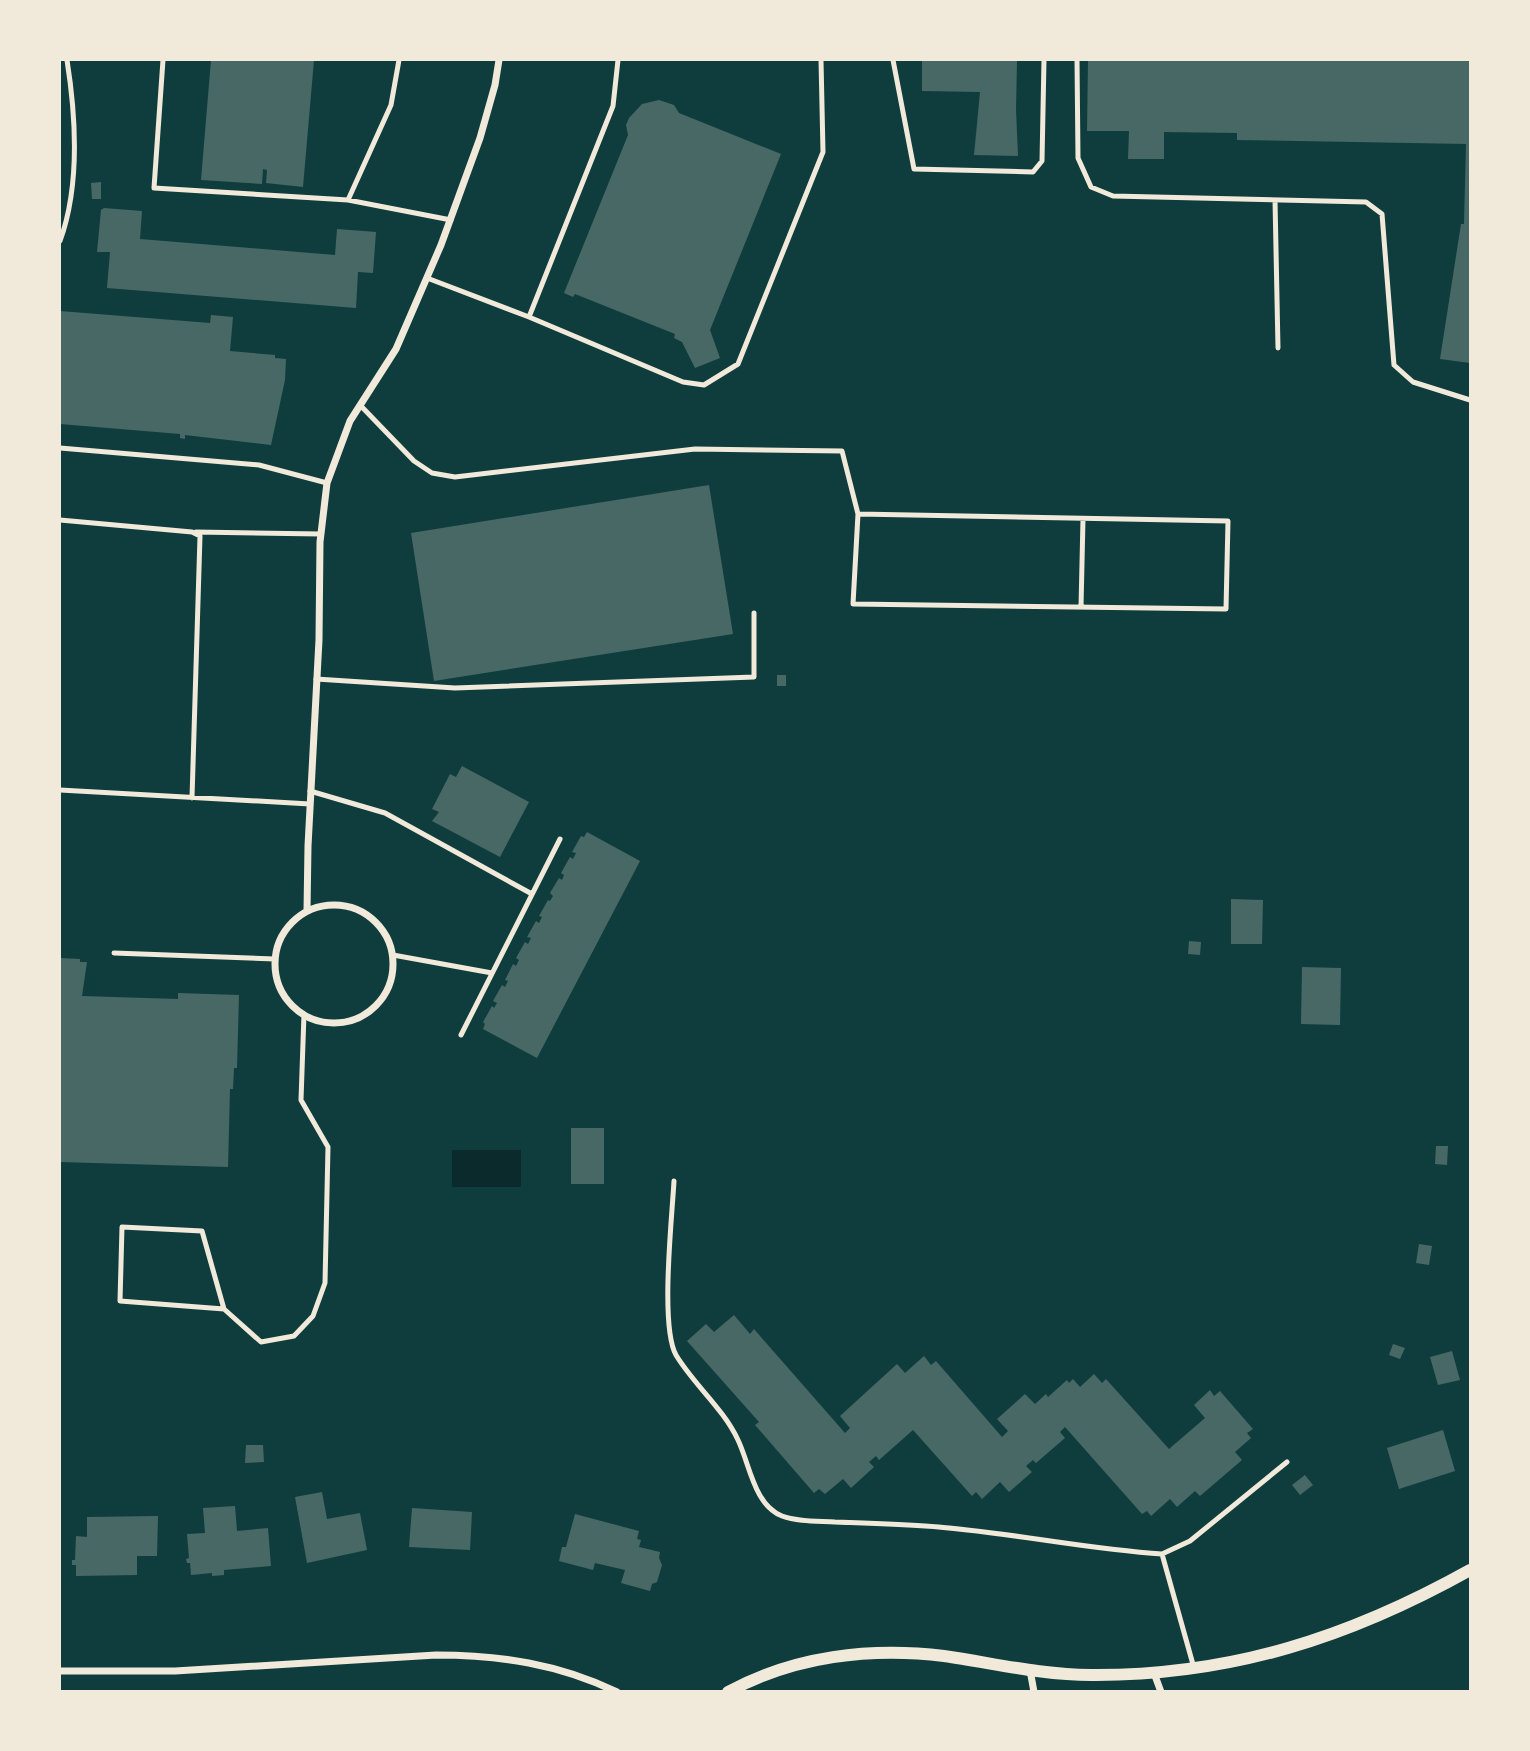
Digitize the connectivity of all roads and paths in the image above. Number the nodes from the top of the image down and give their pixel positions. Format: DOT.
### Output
graph roads {
  1 [pos="67,60"];
  2 [pos="163,60"];
  3 [pos="399,60"];
  4 [pos="499,60"];
  5 [pos="618,60"];
  6 [pos="821,60"];
  7 [pos="892,60"];
  8 [pos="1044,60"];
  9 [pos="1077,60"];
  10 [pos="348,200"];
  11 [pos="1275,200"];
  12 [pos="451,220"];
  13 [pos="60,241"];
  14 [pos="427,278"];
  15 [pos="529,317"];
  16 [pos="1278,348"];
  17 [pos="1471,400"];
  18 [pos="360,405"];
  19 [pos="60,448"];
  20 [pos="327,483"];
  21 [pos="858,514"];
  22 [pos="1083,519"];
  23 [pos="60,520"];
  24 [pos="192,532"];
  25 [pos="321,534"];
  26 [pos="1081,607"];
  27 [pos="754,613"];
  28 [pos="316,679"];
  29 [pos="60,790"];
  30 [pos="310,791"];
  31 [pos="192,798"];
  32 [pos="310,804"];
  33 [pos="560,839"];
  34 [pos="532,894"];
  35 [pos="307,911"];
  36 [pos="114,953"];
  37 [pos="393,955"];
  38 [pos="275,959"];
  39 [pos="492,973"];
  40 [pos="304,1014"];
  41 [pos="461,1035"];
  42 [pos="674,1181"];
  43 [pos="224,1309"];
  44 [pos="1287,1462"];
  45 [pos="1162,1554"];
  46 [pos="1471,1570"];
  47 [pos="1194,1668"];
  48 [pos="1030,1669"];
  49 [pos="60,1671"];
  50 [pos="1154,1672"];
  51 [pos="617,1692"];
  52 [pos="728,1692"];
  53 [pos="1034,1692"];
  54 [pos="1161,1692"];
  1 -- 13 [label="lane"];
  2 -- 10 [label="lane"];
  3 -- 10 [label="lane"];
  4 -- 12 [label="street"];
  5 -- 15 [label="lane"];
  6 -- 15 [label="lane"];
  7 -- 8 [label="lane"];
  9 -- 11 [label="lane"];
  10 -- 12 [label="lane"];
  11 -- 16 [label="lane"];
  11 -- 17 [label="lane"];
  12 -- 14 [label="street"];
  14 -- 15 [label="lane"];
  14 -- 18 [label="street"];
  18 -- 20 [label="street"];
  18 -- 21 [label="lane"];
  19 -- 20 [label="lane"];
  20 -- 25 [label="street"];
  21 -- 22 [label="lane"];
  21 -- 26 [label="lane"];
  22 -- 26 [label="lane"];
  22 -- 26 [label="lane"];
  23 -- 24 [label="lane"];
  24 -- 25 [label="lane"];
  24 -- 31 [label="lane"];
  25 -- 28 [label="street"];
  27 -- 28 [label="lane"];
  28 -- 30 [label="street"];
  29 -- 31 [label="lane"];
  30 -- 32 [label="street"];
  30 -- 34 [label="lane"];
  31 -- 32 [label="lane"];
  32 -- 35 [label="street"];
  33 -- 34 [label="lane"];
  34 -- 39 [label="lane"];
  35 -- 37 [label="street"];
  35 -- 38 [label="street"];
  36 -- 38 [label="lane"];
  37 -- 39 [label="lane"];
  37 -- 40 [label="street"];
  38 -- 40 [label="street"];
  39 -- 41 [label="lane"];
  40 -- 43 [label="lane"];
  42 -- 45 [label="lane"];
  43 -- 43 [label="lane"];
  44 -- 45 [label="lane"];
  45 -- 47 [label="lane"];
  46 -- 47 [label="street"];
  47 -- 50 [label="street"];
  48 -- 50 [label="street"];
  48 -- 52 [label="street"];
  48 -- 53 [label="street"];
  49 -- 51 [label="street"];
  50 -- 54 [label="street"];
}
